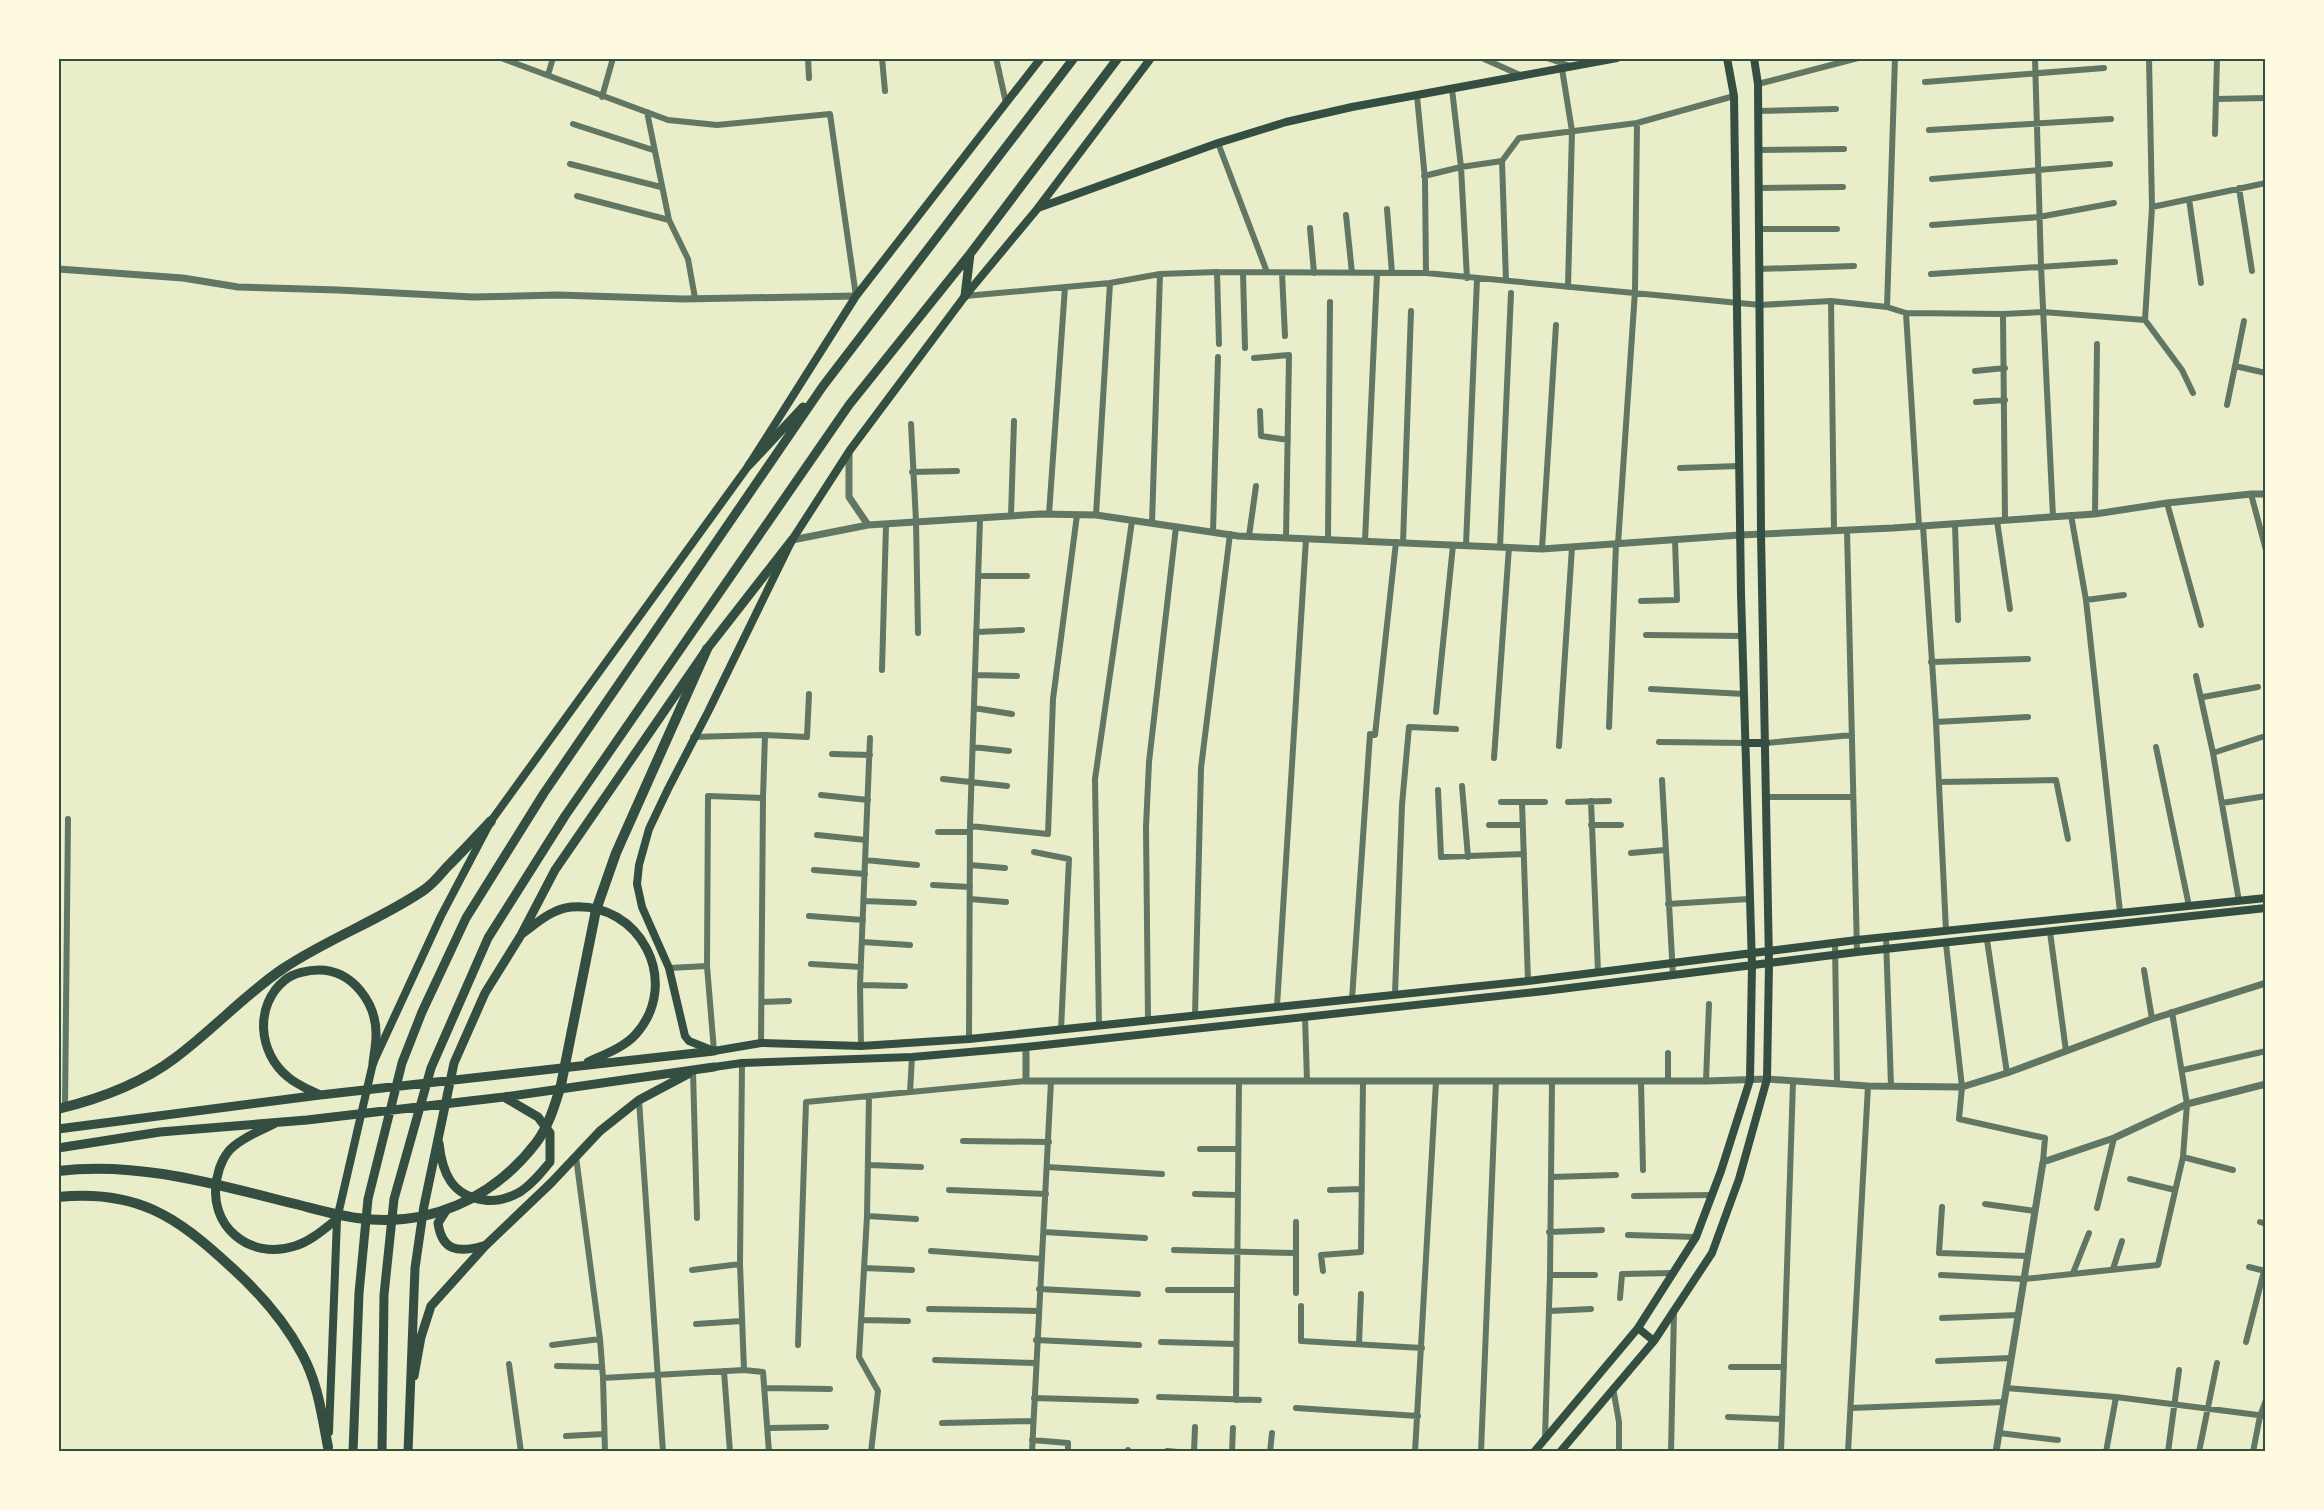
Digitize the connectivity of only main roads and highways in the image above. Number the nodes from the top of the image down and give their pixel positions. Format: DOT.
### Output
graph roads {
  1 [pos="1041,58"];
  2 [pos="1074,58"];
  3 [pos="1118,58"];
  4 [pos="1151,58"];
  5 [pos="1617,58"];
  6 [pos="1727,58"];
  7 [pos="1754,58"];
  8 [pos="1038,208"];
  9 [pos="970,254"];
  10 [pos="964,296"];
  11 [pos="823,386"];
  12 [pos="748,465"];
  13 [pos="792,540"];
  14 [pos="707,649"];
  15 [pos="1745,743"];
  16 [pos="1766,743"];
  17 [pos="491,821"];
  18 [pos="2265,898"];
  19 [pos="2265,908"];
  20 [pos="521,935"];
  21 [pos="1769,951"];
  22 [pos="1751,953"];
  23 [pos="1769,964"];
  24 [pos="1752,966"];
  25 [pos="1544,979"];
  26 [pos="1545,992"];
  27 [pos="714,1051"];
  28 [pos="373,1063"];
  29 [pos="581,1066"];
  30 [pos="714,1067"];
  31 [pos="693,1071"];
  32 [pos="320,1095"];
  33 [pos="504,1097"];
  34 [pos="62,1108"];
  35 [pos="280,1122"];
  36 [pos="58,1129"];
  37 [pos="438,1133"];
  38 [pos="58,1148"];
  39 [pos="61,1171"];
  40 [pos="58,1197"];
  41 [pos="467,1198"];
  42 [pos="337,1219"];
  43 [pos="485,1246"];
  44 [pos="1638,1328"];
  45 [pos="1654,1341"];
  46 [pos="409,1396"];
  47 [pos="328,1449"];
  48 [pos="353,1452"];
  49 [pos="382,1452"];
  50 [pos="408,1452"];
  51 [pos="1534,1452"];
  52 [pos="1560,1452"];
  1 -- 12 [label="main road"];
  2 -- 11 [label="highway"];
  3 -- 9 [label="highway"];
  4 -- 8 [label="main road"];
  5 -- 8 [label="main road"];
  6 -- 15 [label="main road"];
  7 -- 16 [label="main road"];
  8 -- 10 [label="main road"];
  9 -- 10 [label="highway"];
  9 -- 49 [label="highway"];
  10 -- 13 [label="main road"];
  11 -- 12 [label="highway"];
  11 -- 48 [label="highway"];
  12 -- 17 [label="main road"];
  13 -- 14 [label="highway"];
  13 -- 27 [label="main road"];
  14 -- 20 [label="highway"];
  14 -- 39 [label="highway"];
  15 -- 16 [label="main road"];
  15 -- 22 [label="main road"];
  16 -- 21 [label="main road"];
  17 -- 28 [label="main road"];
  17 -- 34 [label="highway"];
  18 -- 21 [label="main road"];
  19 -- 23 [label="main road"];
  20 -- 29 [label="highway"];
  20 -- 37 [label="highway"];
  21 -- 22 [label="main road"];
  21 -- 23 [label="main road"];
  22 -- 24 [label="main road"];
  22 -- 25 [label="main road"];
  23 -- 24 [label="main road"];
  23 -- 45 [label="main road"];
  24 -- 26 [label="main road"];
  24 -- 44 [label="main road"];
  25 -- 26 [label="main road"];
  25 -- 27 [label="main road"];
  26 -- 30 [label="main road"];
  27 -- 29 [label="highway"];
  28 -- 32 [label="highway"];
  28 -- 42 [label="main road"];
  29 -- 32 [label="highway"];
  30 -- 31 [label="highway"];
  31 -- 33 [label="highway"];
  31 -- 43 [label="highway"];
  32 -- 36 [label="highway"];
  33 -- 35 [label="highway"];
  33 -- 41 [label="highway"];
  35 -- 38 [label="highway"];
  35 -- 42 [label="highway"];
  37 -- 41 [label="highway"];
  37 -- 46 [label="highway"];
  40 -- 47 [label="highway"];
  41 -- 43 [label="highway"];
  42 -- 47 [label="main road"];
  43 -- 46 [label="highway"];
  44 -- 45 [label="main road"];
  44 -- 51 [label="main road"];
  45 -- 52 [label="main road"];
  46 -- 50 [label="highway"];
}
